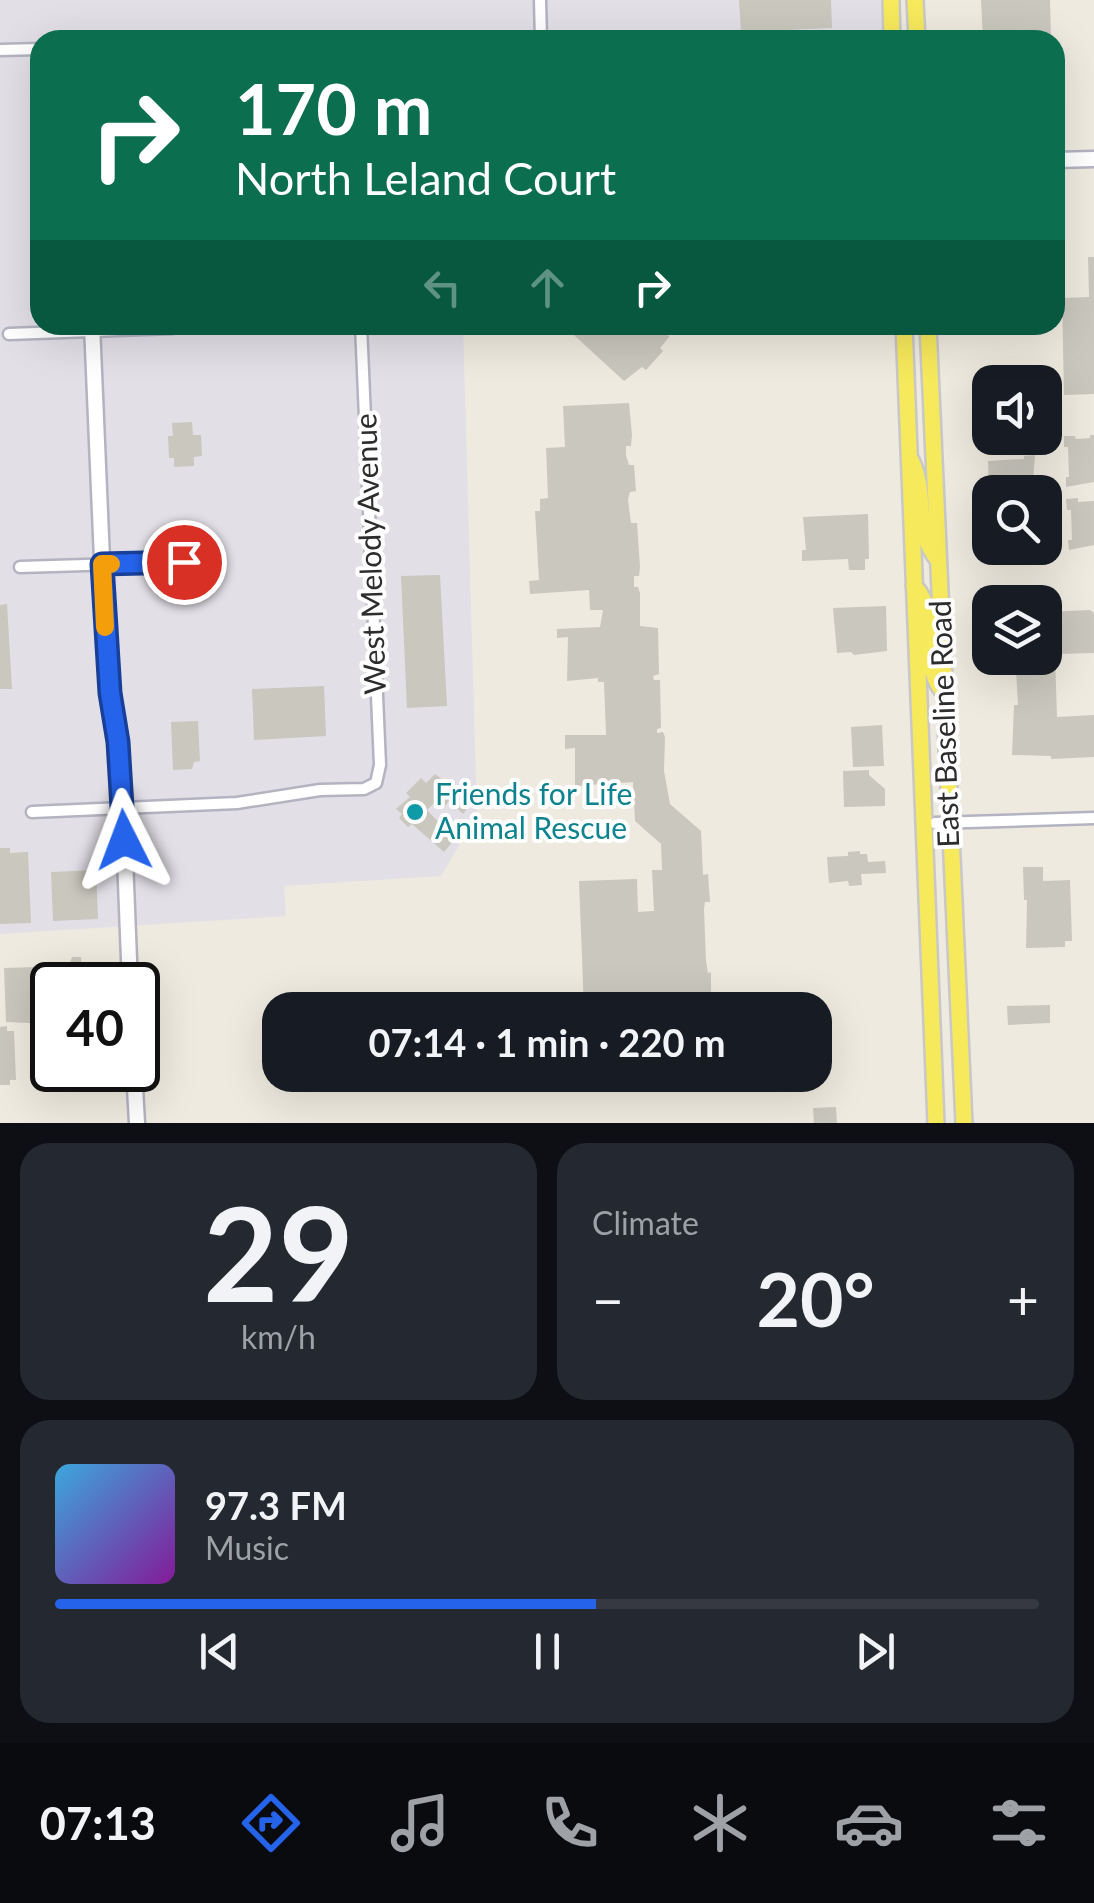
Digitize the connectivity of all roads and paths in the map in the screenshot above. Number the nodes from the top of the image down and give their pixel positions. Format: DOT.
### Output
graph roads {
  1 [pos="540,0"];
  2 [pos="891,0"];
  3 [pos="915,0"];
  4 [pos="542,30"];
  5 [pos="892,30"];
  6 [pos="916,30"];
  7 [pos="30,49"];
  8 [pos="0,50"];
  9 [pos="1094,159"];
  10 [pos="1065,160"];
  11 [pos="30,332"];
  12 [pos="9,334"];
  13 [pos="92,335"];
  14 [pos="361,335"];
  15 [pos="904,335"];
  16 [pos="928,335"];
  17 [pos="908,451"];
  18 [pos="938,560"];
  19 [pos="184,562"];
  20 [pos="102,564"];
  21 [pos="20,567"];
  22 [pos="914,586"];
  23 [pos="943,692"];
  24 [pos="122,807"];
  25 [pos="32,812"];
  26 [pos="1094,818"];
  27 [pos="942,823"];
  28 [pos="129,962"];
  29 [pos="135,1092"];
  30 [pos="136,1123"];
  31 [pos="936,1123"];
  32 [pos="964,1123"];
  1 -- 4 [label="street"];
  2 -- 5 [label="main road"];
  3 -- 6 [label="main road"];
  7 -- 8 [label="street"];
  9 -- 10 [label="street"];
  11 -- 12 [label="street"];
  13 -- 20 [label="street"];
  14 -- 24 [label="street, West Melody Avenue"];
  15 -- 17 [label="main road, East Baseline Road"];
  16 -- 18 [label="main road, East Baseline Road"];
  17 -- 18 [label="main road"];
  17 -- 22 [label="main road, East Baseline Road"];
  18 -- 23 [label="main road, East Baseline Road"];
  19 -- 20 [label="street"];
  20 -- 21 [label="street"];
  20 -- 24 [label="street"];
  22 -- 23 [label="main road"];
  22 -- 31 [label="main road, East Baseline Road"];
  23 -- 27 [label="main road, East Baseline Road"];
  24 -- 25 [label="street"];
  24 -- 28 [label="street"];
  26 -- 27 [label="street"];
  27 -- 32 [label="main road, East Baseline Road"];
  29 -- 30 [label="street"];
}
